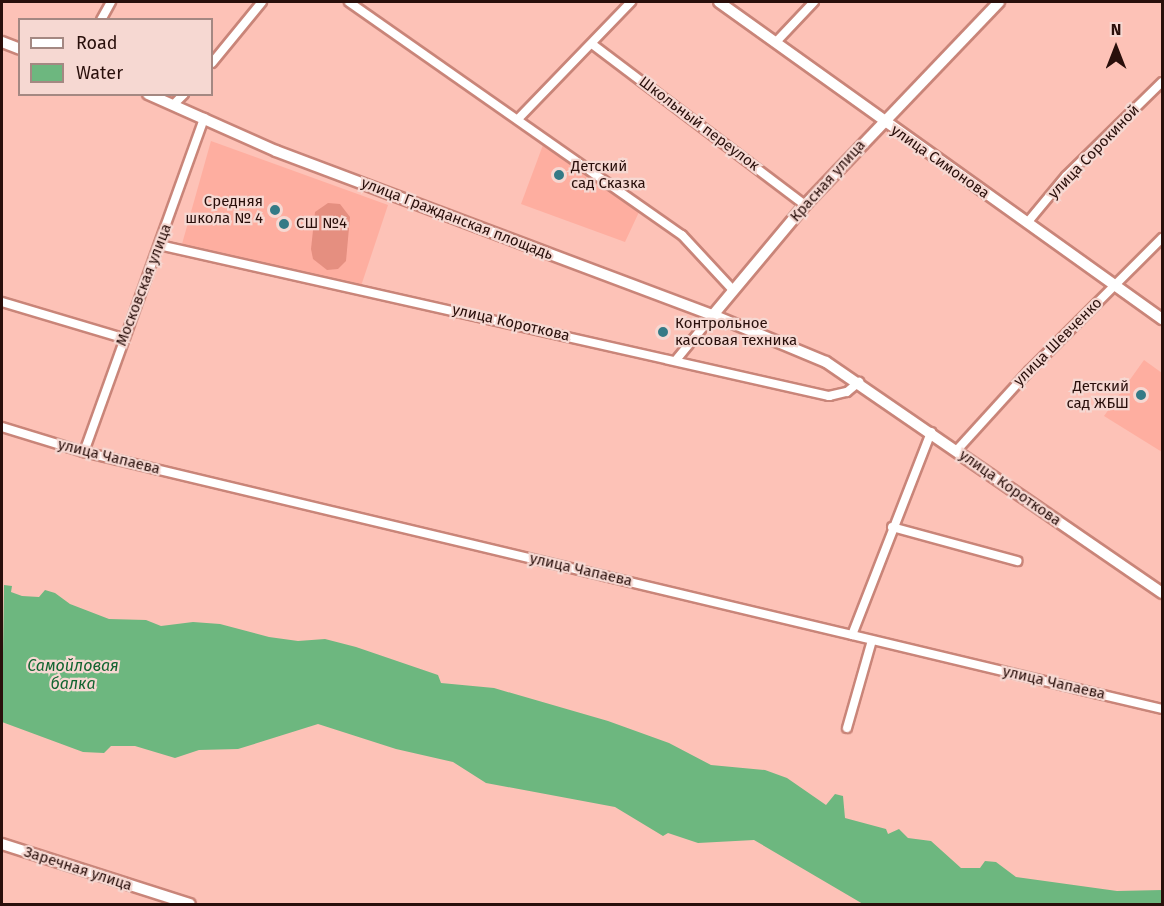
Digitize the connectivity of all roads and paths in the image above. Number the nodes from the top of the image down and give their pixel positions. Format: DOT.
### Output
graph roads {
  1 [pos="111,2"];
  2 [pos="262,2"];
  3 [pos="349,2"];
  4 [pos="631,2"];
  5 [pos="719,2"];
  6 [pos="814,2"];
  7 [pos="999,2"];
  8 [pos="102,18"];
  9 [pos="2,42"];
  10 [pos="776,42"];
  11 [pos="592,44"];
  12 [pos="18,47"];
  13 [pos="213,62"];
  14 [pos="1162,82"];
  15 [pos="153,96"];
  16 [pos="182,96"];
  17 [pos="174,104"];
  18 [pos="204,118"];
  19 [pos="518,119"];
  20 [pos="882,122"];
  21 [pos="805,205"];
  22 [pos="1027,223"];
  23 [pos="1162,238"];
  24 [pos="159,245"];
  25 [pos="1114,286"];
  26 [pos="733,290"];
  27 [pos="2,302"];
  28 [pos="713,315"];
  29 [pos="1162,320"];
  30 [pos="123,338"];
  31 [pos="676,360"];
  32 [pos="859,382"];
  33 [pos="2,427"];
  34 [pos="931,432"];
  35 [pos="957,450"];
  36 [pos="84,452"];
  37 [pos="892,527"];
  38 [pos="1017,561"];
  39 [pos="1162,592"];
  40 [pos="852,635"];
  41 [pos="872,640"];
  42 [pos="1162,709"];
  43 [pos="847,728"];
  44 [pos="2,844"];
  45 [pos="190,904"];
  1 -- 8 [label="street"];
  2 -- 13 [label="street"];
  3 -- 19 [label="street"];
  4 -- 11 [label="street"];
  5 -- 10 [label="street, улица Симонова"];
  6 -- 10 [label="street"];
  7 -- 20 [label="street, Красная улица"];
  9 -- 12 [label="street"];
  10 -- 20 [label="street, улица Симонова"];
  11 -- 19 [label="street"];
  11 -- 21 [label="street, Школьный переулок"];
  14 -- 22 [label="street, улица Сорокиной"];
  15 -- 17 [label="street"];
  16 -- 17 [label="street"];
  17 -- 18 [label="street"];
  18 -- 24 [label="street, Московская улица"];
  18 -- 28 [label="street, улица Гражданская площадь"];
  19 -- 26 [label="street"];
  20 -- 21 [label="street, Красная улица"];
  20 -- 22 [label="street, улица Симонова"];
  21 -- 26 [label="street, Красная улица"];
  22 -- 25 [label="street, улица Симонова"];
  23 -- 25 [label="street, улица Шевченко"];
  24 -- 30 [label="street, Московская улица"];
  24 -- 31 [label="street, улица Короткова"];
  25 -- 29 [label="street, улица Симонова"];
  25 -- 35 [label="street, улица Шевченко"];
  26 -- 28 [label="street, Красная улица"];
  27 -- 30 [label="street"];
  28 -- 31 [label="street"];
  28 -- 32 [label="street, улица Короткова"];
  30 -- 36 [label="street, Московская улица"];
  31 -- 32 [label="street, улица Короткова"];
  32 -- 34 [label="street, улица Короткова"];
  33 -- 36 [label="street, улица Чапаева"];
  34 -- 35 [label="street, улица Короткова"];
  34 -- 37 [label="street"];
  35 -- 39 [label="street, улица Короткова"];
  36 -- 40 [label="street, улица Чапаева"];
  37 -- 38 [label="street"];
  37 -- 40 [label="street"];
  40 -- 41 [label="street, улица Чапаева"];
  41 -- 42 [label="street, улица Чапаева"];
  41 -- 43 [label="street"];
  44 -- 45 [label="street, Заречная улица"];
}
